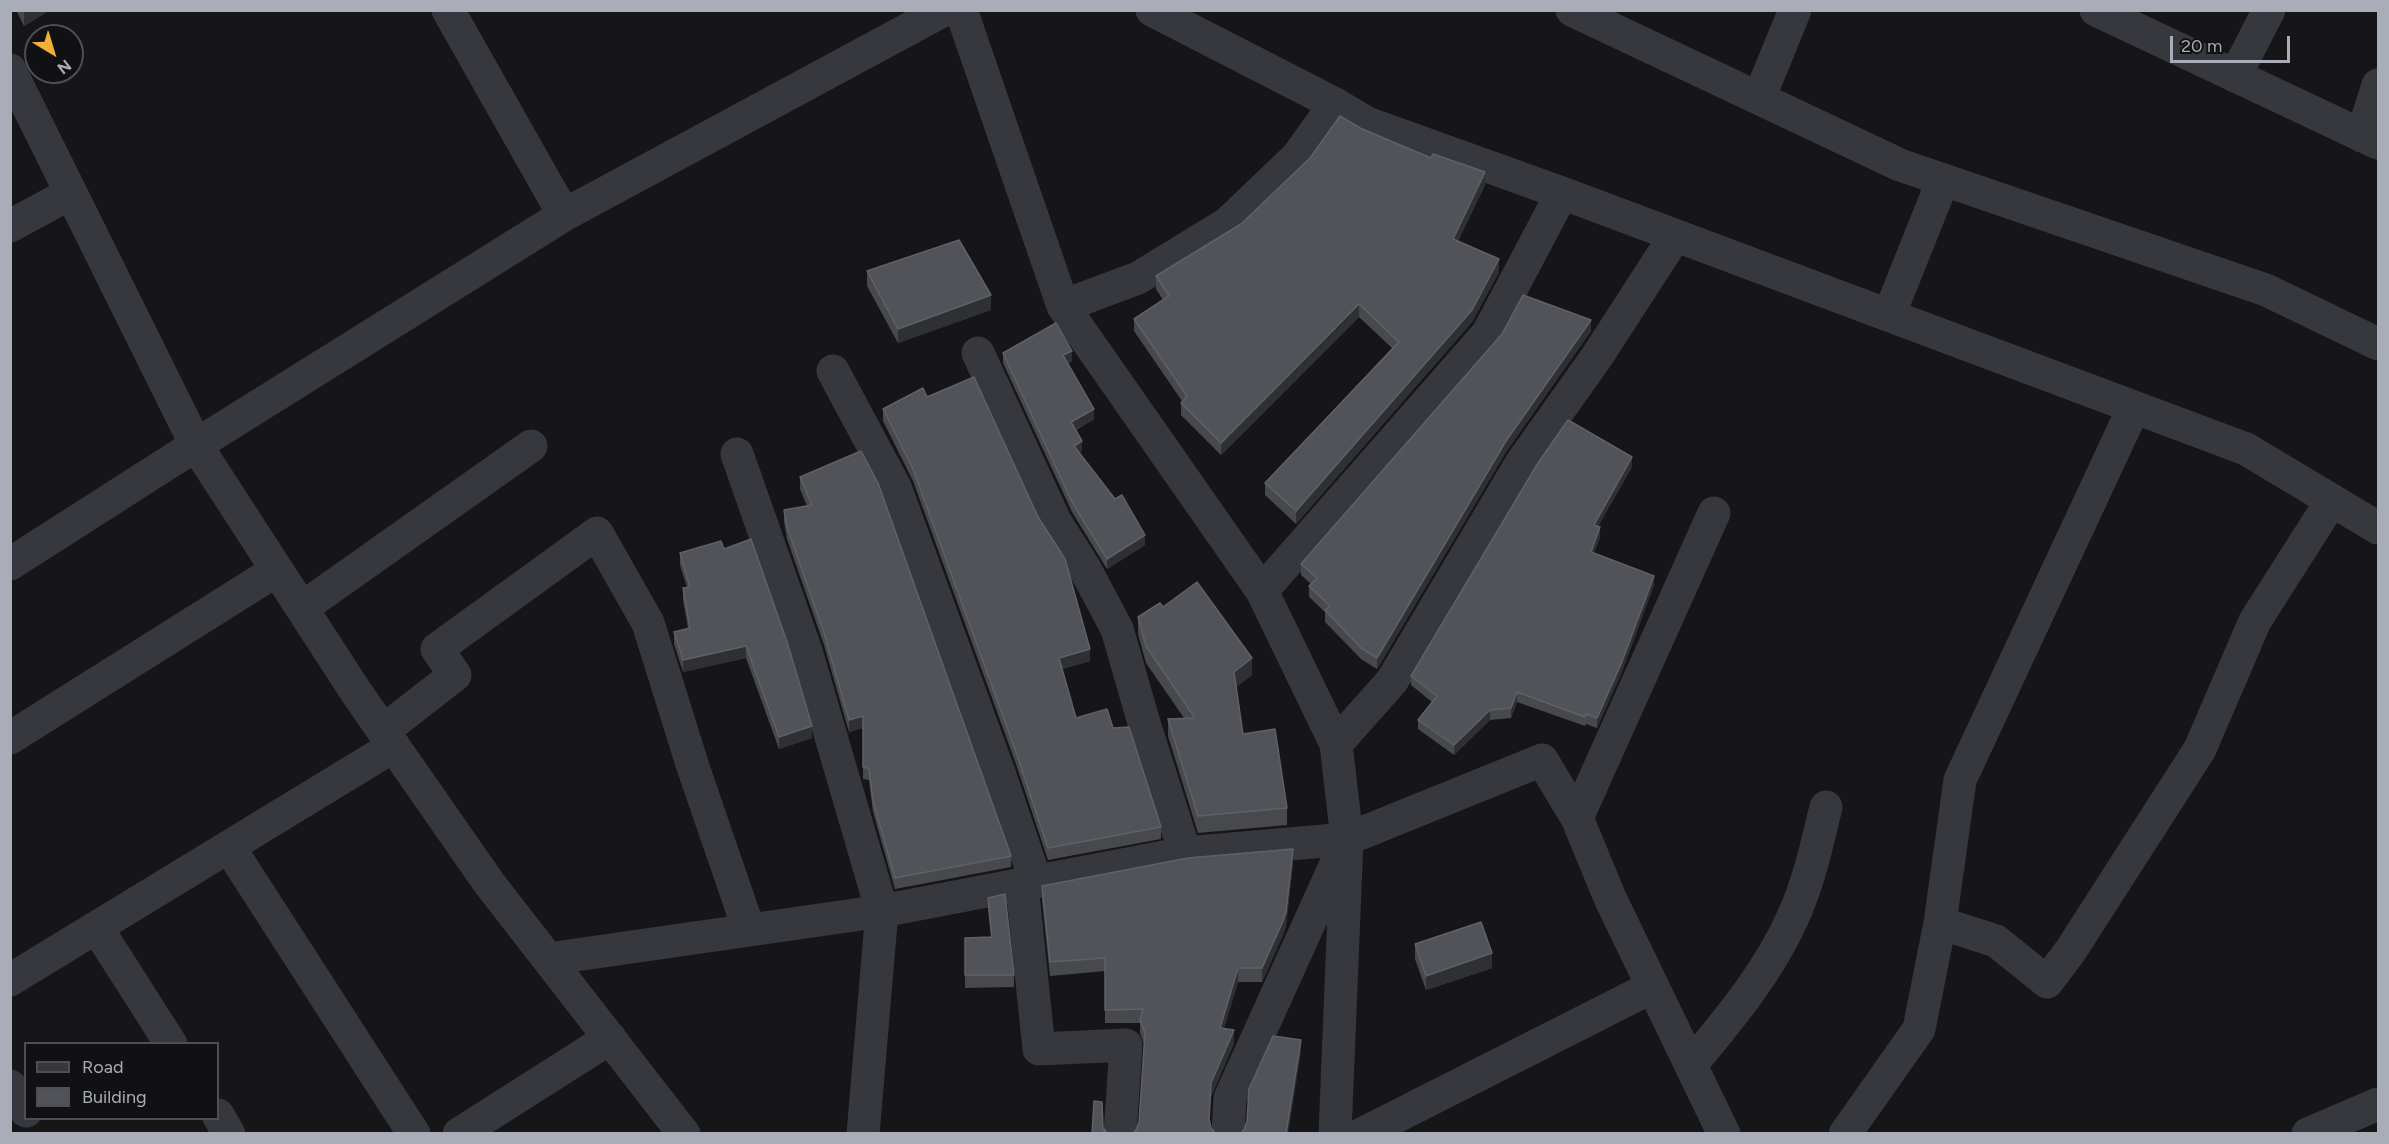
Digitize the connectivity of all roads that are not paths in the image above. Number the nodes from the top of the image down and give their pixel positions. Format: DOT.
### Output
graph roads {
  1 [pos="448,10"];
  2 [pos="944,10"];
  3 [pos="961,10"];
  4 [pos="1152,10"];
  5 [pos="1572,10"];
  6 [pos="1795,10"];
  7 [pos="2096,10"];
  8 [pos="2270,10"];
  9 [pos="10,70"];
  10 [pos="2235,76"];
  11 [pos="2379,85"];
  12 [pos="1759,98"];
  13 [pos="1335,104"];
  14 [pos="2370,140"];
  15 [pos="1943,180"];
  16 [pos="71,193"];
  17 [pos="1562,193"];
  18 [pos="564,215"];
  19 [pos="10,226"];
  20 [pos="1675,236"];
  21 [pos="1063,306"];
  22 [pos="1889,315"];
  23 [pos="2379,344"];
  24 [pos="978,352"];
  25 [pos="833,371"];
  26 [pos="2134,407"];
  27 [pos="196,445"];
  28 [pos="531,446"];
  29 [pos="737,454"];
  30 [pos="2332,500"];
  31 [pos="1714,513"];
  32 [pos="2379,528"];
  33 [pos="10,564"];
  34 [pos="277,570"];
  35 [pos="1262,591"];
  36 [pos="302,608"];
  37 [pos="10,738"];
  38 [pos="388,738"];
  39 [pos="1336,744"];
  40 [pos="1826,807"];
  41 [pos="1577,818"];
  42 [pos="1347,839"];
  43 [pos="229,847"];
  44 [pos="1185,853"];
  45 [pos="1029,883"];
  46 [pos="882,911"];
  47 [pos="1940,923"];
  48 [pos="97,928"];
  49 [pos="749,930"];
  50 [pos="548,958"];
  51 [pos="10,980"];
  52 [pos="1652,987"];
  53 [pos="610,1038"];
  54 [pos="170,1042"];
  55 [pos="1691,1065"];
  56 [pos="10,1086"];
  57 [pos="2379,1104"];
  58 [pos="24,1109"];
  59 [pos="219,1117"];
  60 [pos="31,1120"];
  61 [pos="38,1134"];
  62 [pos="229,1134"];
  63 [pos="414,1134"];
  64 [pos="459,1134"];
  65 [pos="684,1134"];
  66 [pos="862,1134"];
  67 [pos="1120,1134"];
  68 [pos="1228,1134"];
  69 [pos="1335,1134"];
  70 [pos="1362,1134"];
  71 [pos="1724,1134"];
  72 [pos="1845,1134"];
  73 [pos="2308,1134"];
  1 -- 18 [label="street"];
  2 -- 18 [label="street"];
  3 -- 21 [label="street"];
  4 -- 13 [label="street"];
  5 -- 12 [label="street"];
  6 -- 12 [label="street"];
  7 -- 10 [label="street"];
  8 -- 10 [label="street"];
  9 -- 16 [label="street"];
  10 -- 14 [label="street"];
  11 -- 14 [label="street"];
  12 -- 15 [label="street"];
  13 -- 17 [label="street"];
  13 -- 21 [label="street"];
  15 -- 22 [label="street"];
  15 -- 23 [label="street"];
  16 -- 19 [label="street"];
  16 -- 27 [label="street"];
  17 -- 20 [label="street"];
  17 -- 35 [label="street"];
  18 -- 27 [label="street"];
  20 -- 22 [label="street"];
  20 -- 39 [label="street"];
  21 -- 35 [label="street"];
  22 -- 26 [label="street"];
  24 -- 44 [label="street"];
  25 -- 45 [label="street"];
  26 -- 30 [label="street"];
  26 -- 47 [label="street"];
  27 -- 33 [label="street"];
  27 -- 34 [label="street"];
  28 -- 36 [label="street"];
  29 -- 46 [label="street"];
  30 -- 32 [label="street"];
  30 -- 47 [label="street"];
  31 -- 41 [label="street"];
  34 -- 36 [label="street"];
  34 -- 37 [label="street"];
  35 -- 39 [label="street"];
  36 -- 38 [label="street"];
  38 -- 43 [label="street"];
  38 -- 49 [label="street"];
  38 -- 50 [label="street"];
  39 -- 42 [label="street"];
  40 -- 55 [label="street"];
  41 -- 42 [label="street"];
  41 -- 52 [label="street"];
  42 -- 44 [label="street"];
  42 -- 68 [label="street"];
  42 -- 69 [label="street"];
  43 -- 48 [label="street"];
  43 -- 63 [label="street"];
  44 -- 45 [label="street"];
  45 -- 46 [label="street"];
  45 -- 67 [label="street"];
  46 -- 49 [label="street"];
  46 -- 66 [label="street"];
  47 -- 72 [label="street"];
  48 -- 51 [label="street"];
  48 -- 54 [label="street"];
  49 -- 50 [label="street"];
  50 -- 53 [label="street"];
  52 -- 55 [label="street"];
  52 -- 70 [label="street"];
  53 -- 64 [label="street"];
  53 -- 65 [label="street"];
  55 -- 71 [label="street"];
  56 -- 58 [label="street"];
  57 -- 73 [label="street"];
  59 -- 62 [label="street"];
  60 -- 61 [label="street"];
}
